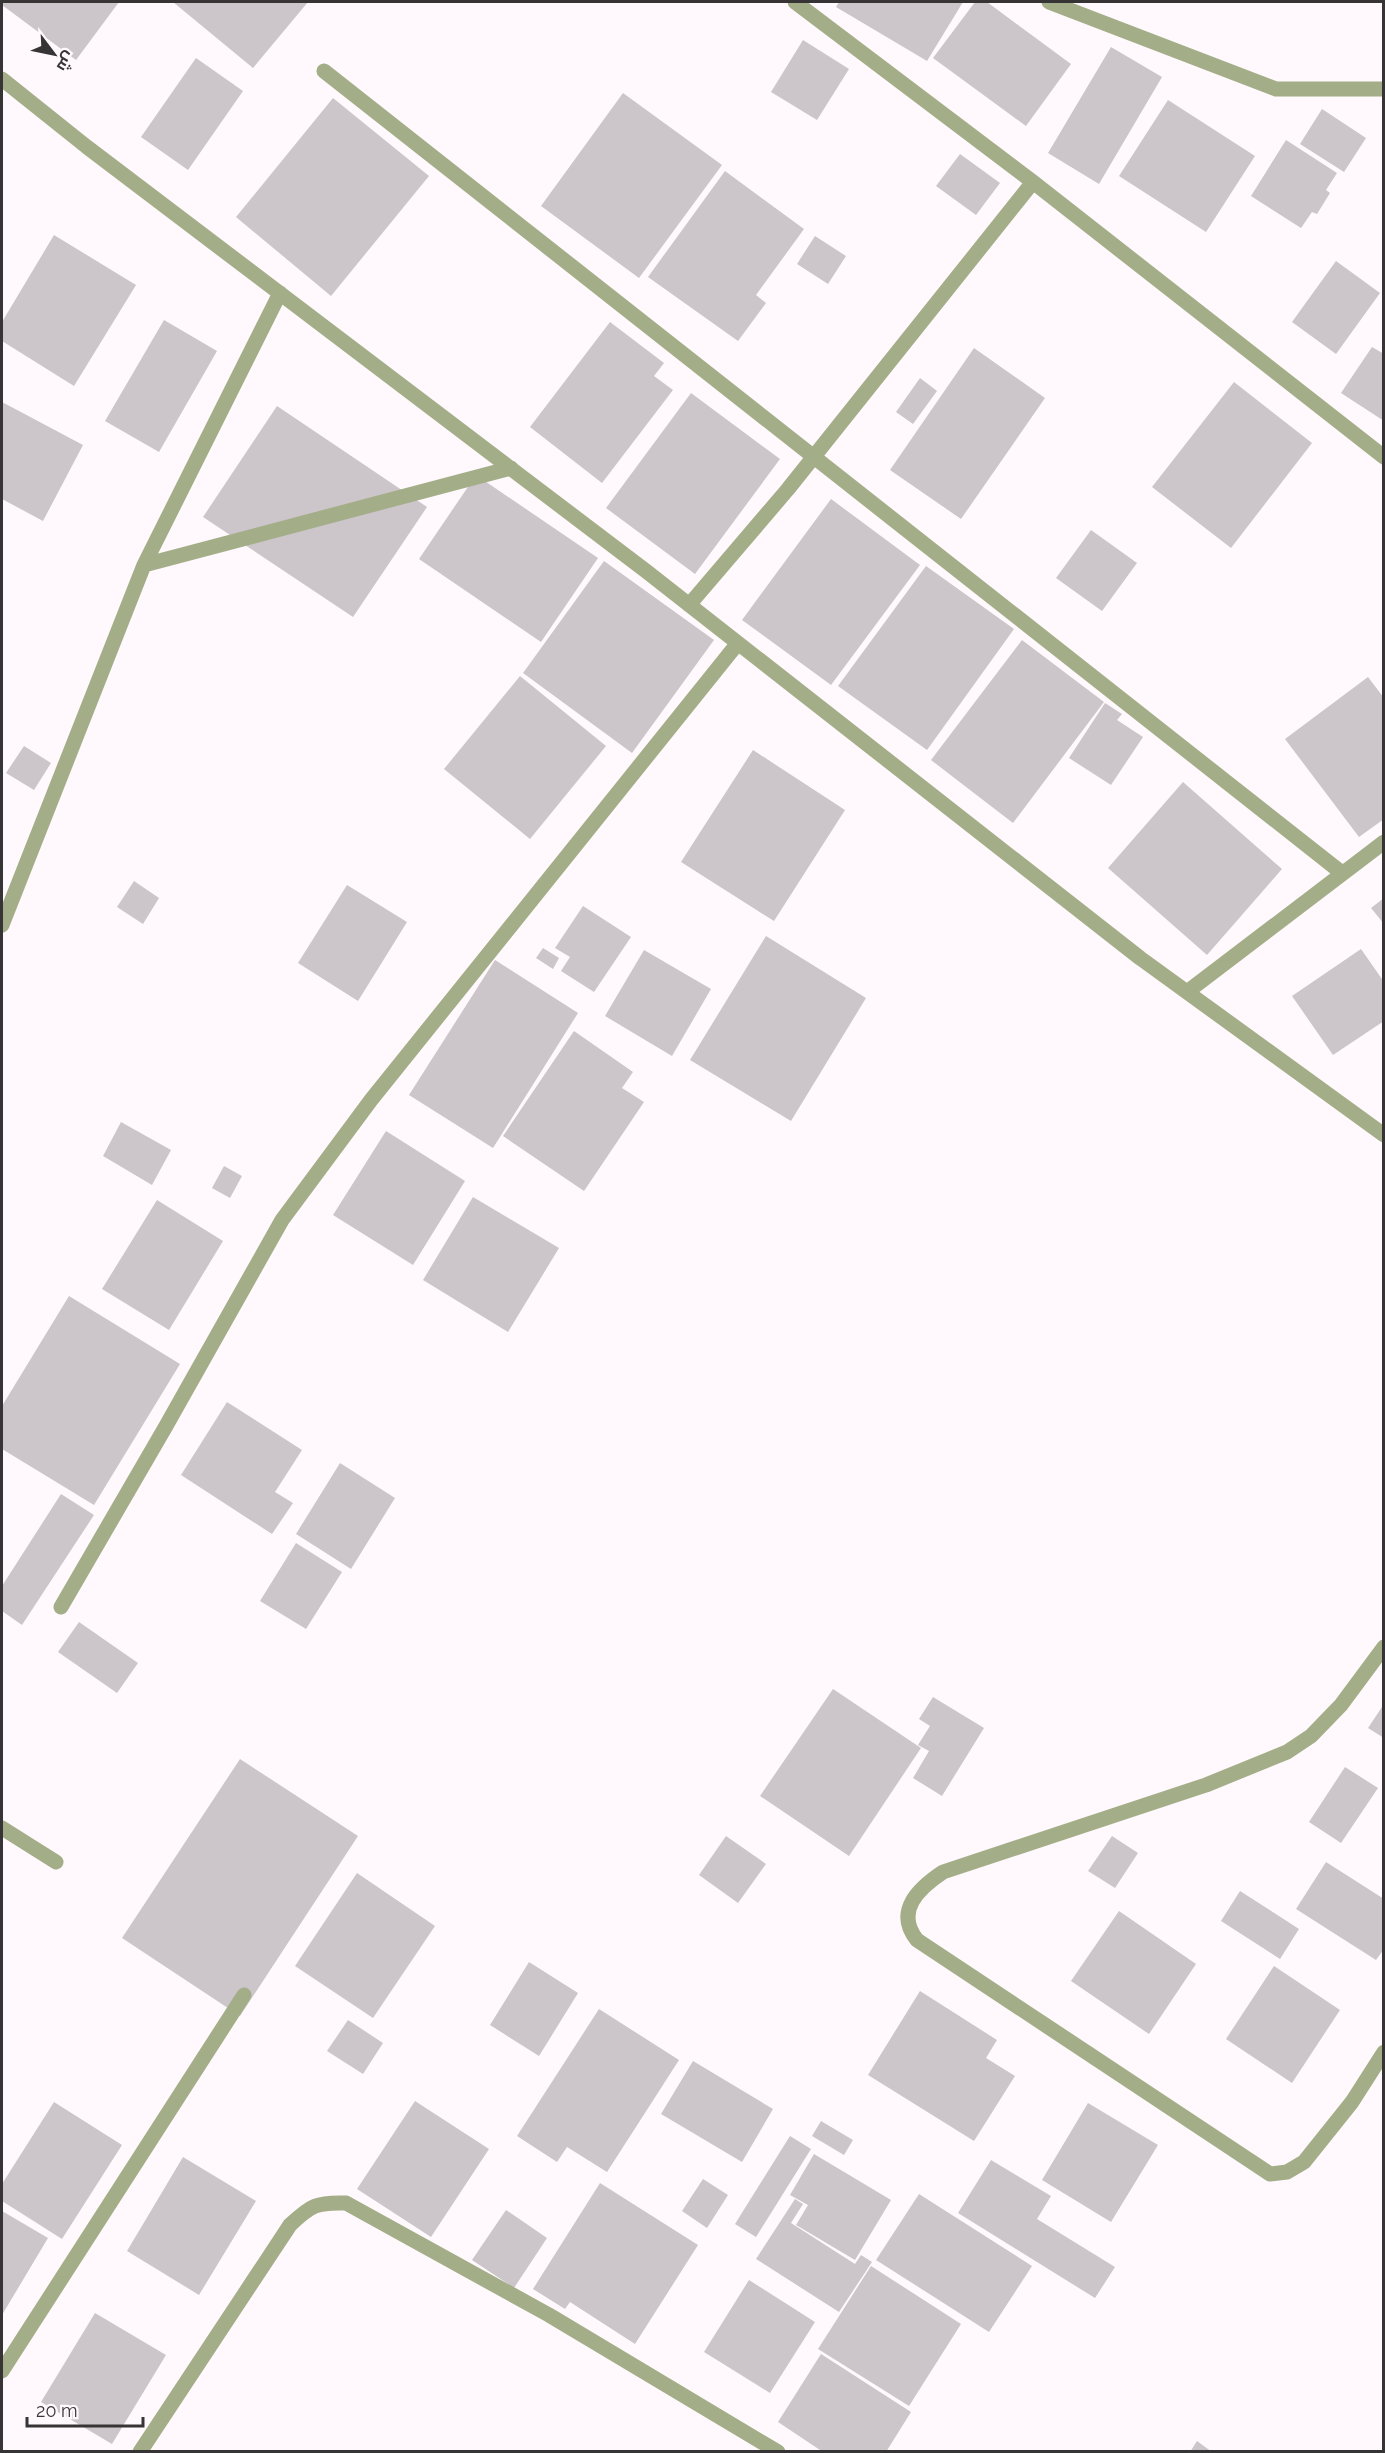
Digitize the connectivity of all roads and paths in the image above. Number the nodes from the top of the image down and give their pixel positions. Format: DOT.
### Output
graph roads {
  1 [pos="795,2"];
  2 [pos="1049,2"];
  3 [pos="324,71"];
  4 [pos="2,79"];
  5 [pos="1383,89"];
  6 [pos="1033,182"];
  7 [pos="280,293"];
  8 [pos="814,457"];
  9 [pos="1383,458"];
  10 [pos="511,468"];
  11 [pos="144,565"];
  12 [pos="689,605"];
  13 [pos="738,643"];
  14 [pos="1383,842"];
  15 [pos="1342,873"];
  16 [pos="2,926"];
  17 [pos="1186,992"];
  18 [pos="1383,1135"];
  19 [pos="61,1607"];
  20 [pos="1383,1647"];
  21 [pos="2,1828"];
  22 [pos="56,1862"];
  23 [pos="244,1995"];
  24 [pos="1383,2052"];
  25 [pos="2,2371"];
  26 [pos="140,2451"];
  27 [pos="777,2451"];
  1 -- 6 [label="street"];
  2 -- 5 [label="street"];
  3 -- 8 [label="street"];
  4 -- 7 [label="street"];
  6 -- 8 [label="street"];
  6 -- 9 [label="street"];
  7 -- 10 [label="street"];
  7 -- 11 [label="street"];
  8 -- 12 [label="street"];
  8 -- 15 [label="street"];
  10 -- 11 [label="street"];
  10 -- 12 [label="street"];
  11 -- 16 [label="street"];
  12 -- 13 [label="street"];
  13 -- 17 [label="street"];
  13 -- 19 [label="street"];
  14 -- 15 [label="street"];
  15 -- 17 [label="street"];
  17 -- 18 [label="street"];
  20 -- 24 [label="street"];
  21 -- 22 [label="street"];
  23 -- 25 [label="street"];
  26 -- 27 [label="street"];
}
